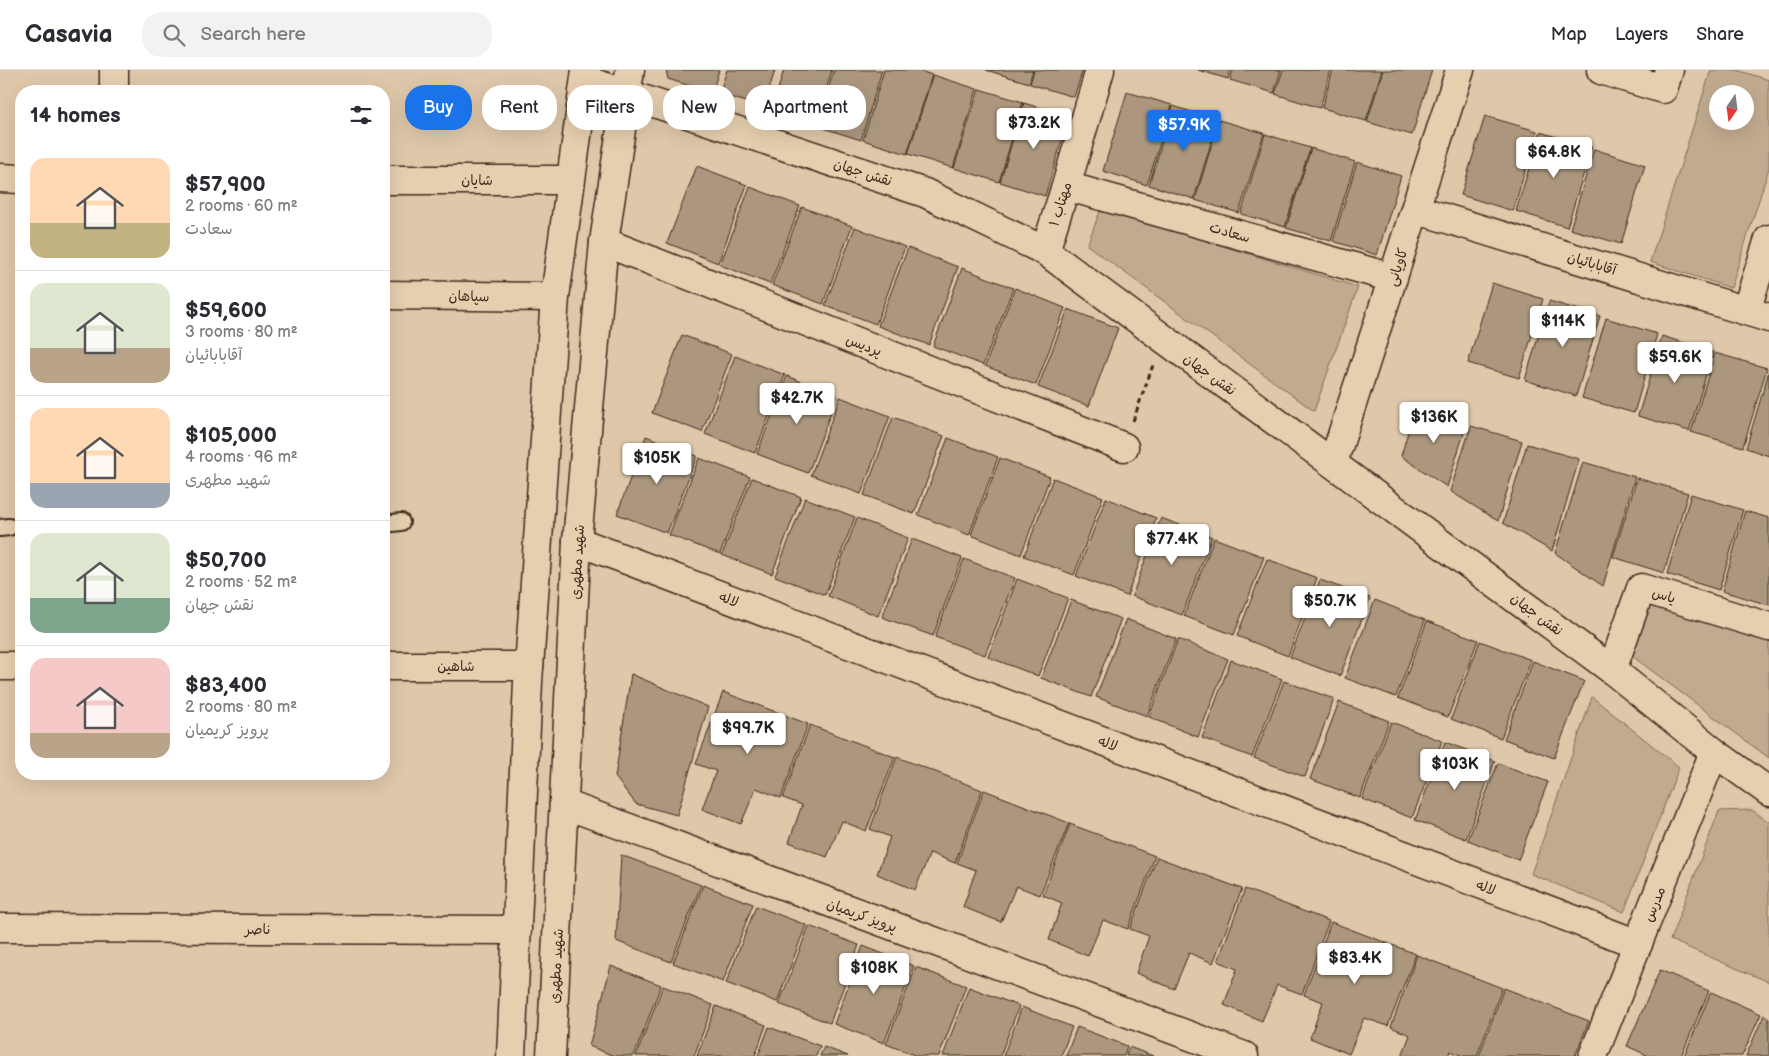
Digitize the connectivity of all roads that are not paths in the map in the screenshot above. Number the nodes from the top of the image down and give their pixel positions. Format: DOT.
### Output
graph roads {
  1 [pos="114,70"];
  2 [pos="1100,70"];
  3 [pos="1460,70"];
  4 [pos="1601,70"];
  5 [pos="585,75"];
  6 [pos="1666,80"];
  7 [pos="628,82"];
  8 [pos="114,85"];
  9 [pos="0,178"];
  10 [pos="15,178"];
  11 [pos="390,180"];
  12 [pos="570,180"];
  13 [pos="1066,186"];
  14 [pos="1415,209"];
  15 [pos="1769,239"];
  16 [pos="604,242"];
  17 [pos="1045,251"];
  18 [pos="1393,278"];
  19 [pos="390,295"];
  20 [pos="555,297"];
  21 [pos="1758,315"];
  22 [pos="1124,447"];
  23 [pos="1333,463"];
  24 [pos="402,522"];
  25 [pos="390,523"];
  26 [pos="577,541"];
  27 [pos="1769,627"];
  28 [pos="0,666"];
  29 [pos="15,666"];
  30 [pos="390,666"];
  31 [pos="529,666"];
  32 [pos="1612,670"];
  33 [pos="1714,752"];
  34 [pos="1769,792"];
  35 [pos="564,804"];
  36 [pos="0,928"];
  37 [pos="517,930"];
  38 [pos="1638,944"];
  39 [pos="511,1056"];
  40 [pos="551,1056"];
  41 [pos="1244,1056"];
  42 [pos="1594,1056"];
  1 -- 8 [label="street"];
  2 -- 13 [label="street, مهتاب ۱"];
  3 -- 14 [label="street, کاویانی"];
  4 -- 6 [label="street"];
  5 -- 7 [label="street, نقش جهان"];
  5 -- 12 [label="street"];
  7 -- 16 [label="street, شهید مطهری"];
  7 -- 17 [label="street, نقش جهان"];
  9 -- 10 [label="street"];
  11 -- 12 [label="street, شایان"];
  12 -- 20 [label="street"];
  13 -- 17 [label="street, مهتاب ۱"];
  13 -- 18 [label="street, سعادت"];
  14 -- 18 [label="street, کاویانی"];
  14 -- 21 [label="street, آقابابائیان"];
  15 -- 21 [label="street"];
  16 -- 22 [label="street, پردیس"];
  16 -- 26 [label="street, شهید مطهری"];
  17 -- 23 [label="street, نقش جهان"];
  18 -- 23 [label="street, کاویانی"];
  19 -- 20 [label="street, سپاهان"];
  20 -- 31 [label="street"];
  23 -- 32 [label="street, نقش جهان"];
  24 -- 25 [label="lane"];
  26 -- 35 [label="street, شهید مطهری"];
  26 -- 38 [label="street, لاله"];
  27 -- 32 [label="street, یاس"];
  28 -- 29 [label="street"];
  30 -- 31 [label="street, شاهین"];
  31 -- 37 [label="street"];
  32 -- 33 [label="street, نقش جهان"];
  33 -- 34 [label="street, نقش جهان"];
  33 -- 38 [label="street, مدرس"];
  35 -- 40 [label="street, شهید مطهری"];
  35 -- 41 [label="street, پرویز کریمیان"];
  36 -- 37 [label="street, ناصر"];
  37 -- 39 [label="street"];
  38 -- 42 [label="street, مدرس"];
}
